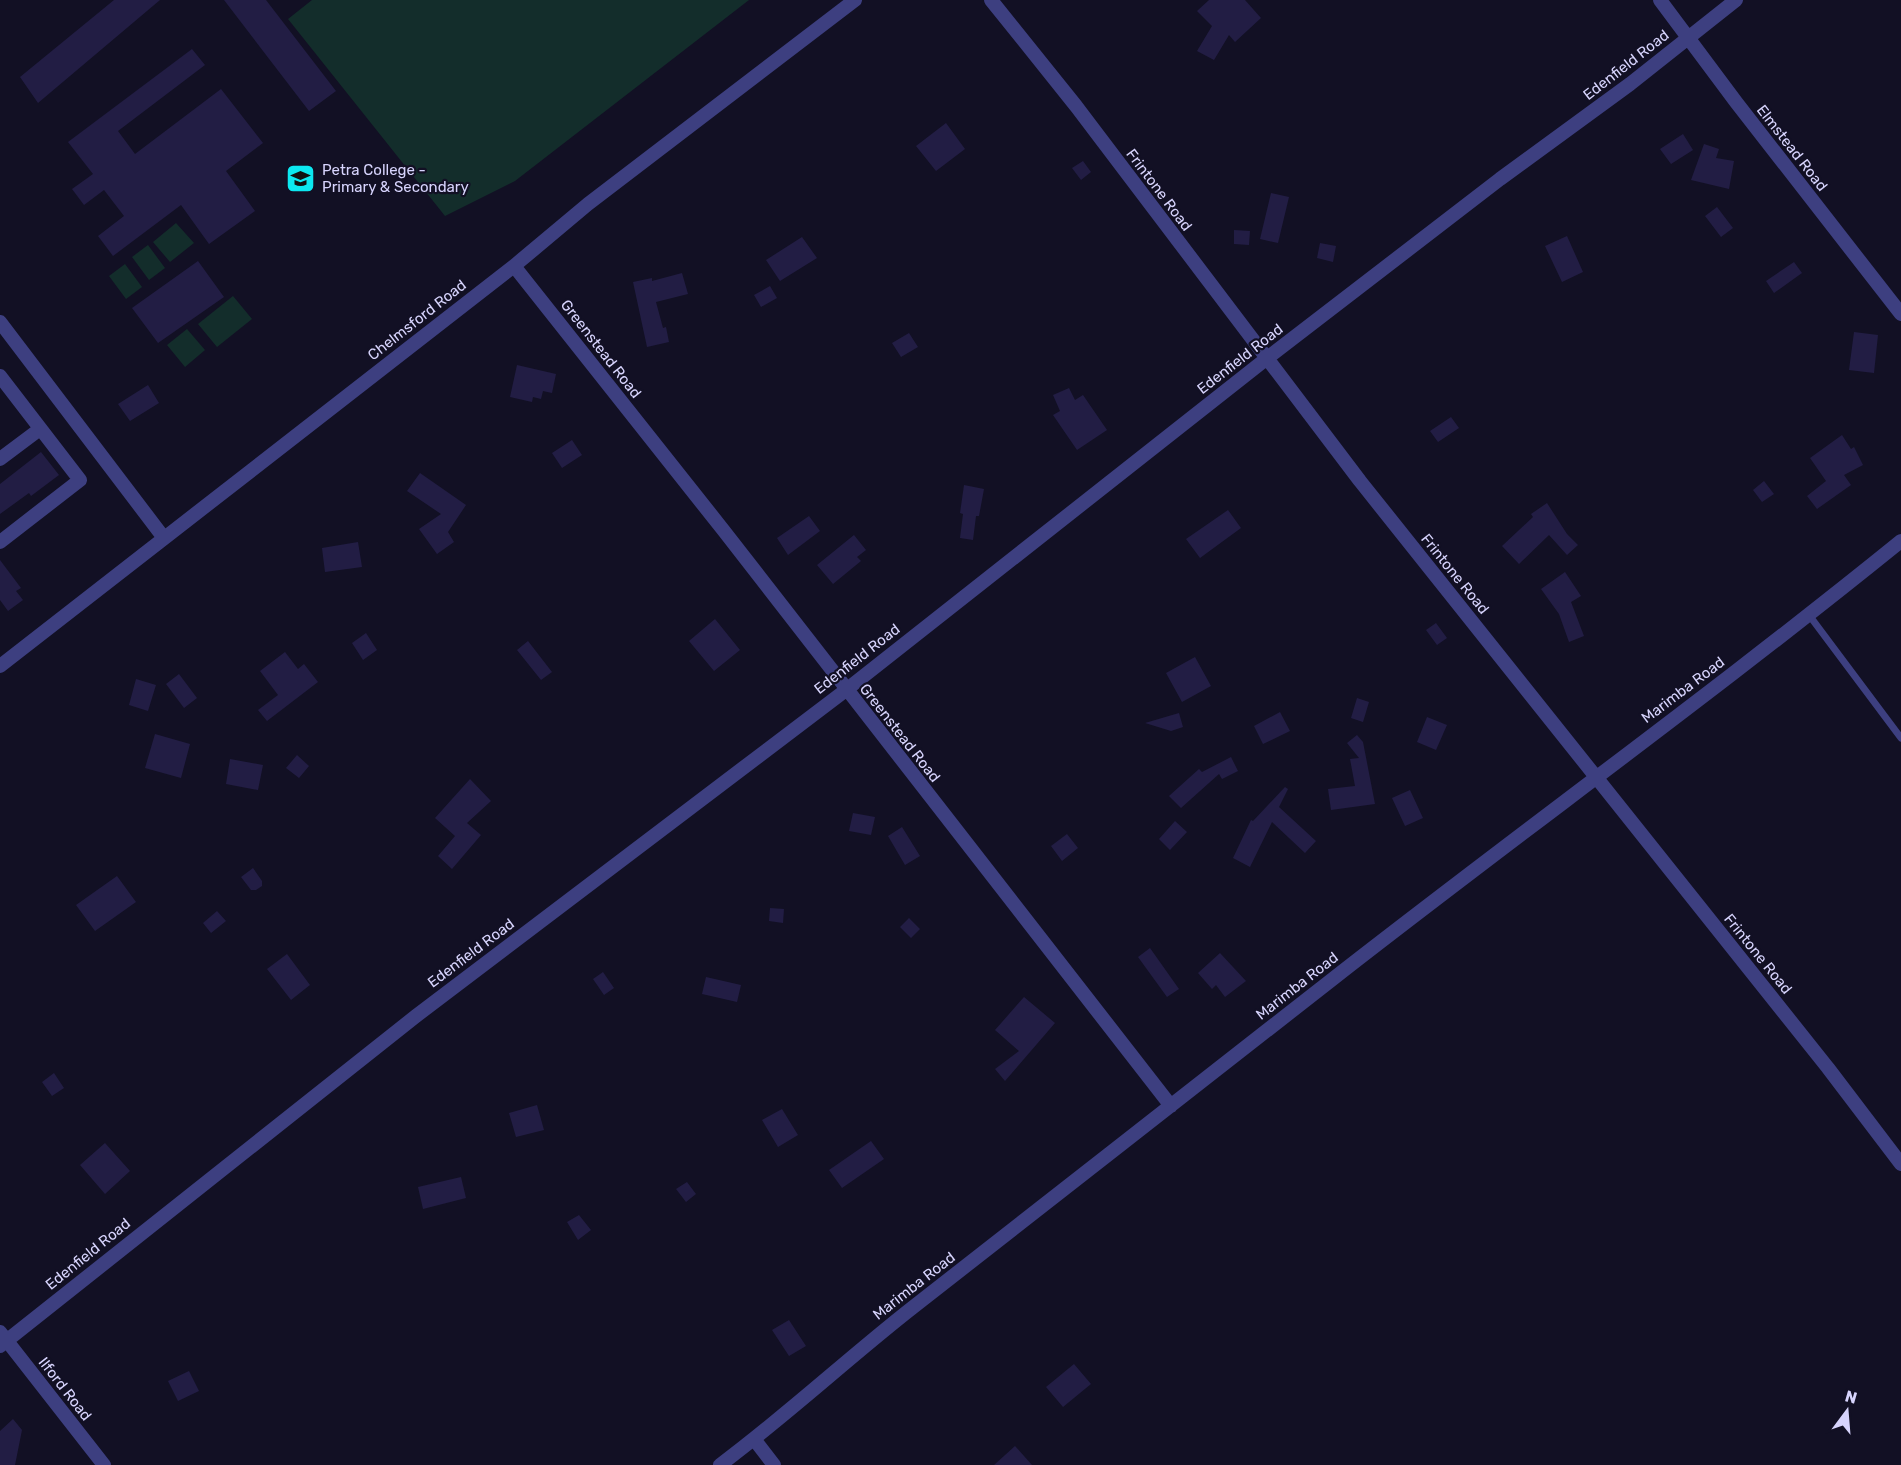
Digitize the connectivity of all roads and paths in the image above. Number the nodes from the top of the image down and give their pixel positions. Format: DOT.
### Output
graph roads {
  1 [pos="855,0"];
  2 [pos="991,0"];
  3 [pos="1660,0"];
  4 [pos="1736,0"];
  5 [pos="1688,37"];
  6 [pos="514,266"];
  7 [pos="1901,314"];
  8 [pos="0,322"];
  9 [pos="1266,359"];
  10 [pos="0,376"];
  11 [pos="40,429"];
  12 [pos="0,459"];
  13 [pos="164,538"];
  14 [pos="1901,541"];
  15 [pos="0,542"];
  16 [pos="1809,615"];
  17 [pos="0,666"];
  18 [pos="846,690"];
  19 [pos="1901,738"];
  20 [pos="1596,777"];
  21 [pos="1172,1106"];
  22 [pos="1901,1164"];
  23 [pos="2,1340"];
  24 [pos="754,1439"];
  25 [pos="104,1465"];
  26 [pos="720,1465"];
  27 [pos="774,1465"];
  1 -- 6 [label="street, Chelmsford Road"];
  2 -- 9 [label="street, Frintone Road"];
  3 -- 5 [label="street, Elmstead Road"];
  4 -- 5 [label="street, Edenfield Road"];
  5 -- 7 [label="street, Elmstead Road"];
  5 -- 9 [label="street, Edenfield Road"];
  6 -- 13 [label="street, Chelmsford Road"];
  6 -- 18 [label="street, Greenstead Road"];
  8 -- 13 [label="street"];
  9 -- 18 [label="street, Edenfield Road"];
  9 -- 20 [label="street, Frintone Road"];
  10 -- 11 [label="street"];
  11 -- 12 [label="street"];
  11 -- 15 [label="street"];
  13 -- 17 [label="street, Chelmsford Road"];
  14 -- 16 [label="street, Marimba Road"];
  16 -- 19 [label="lane"];
  16 -- 20 [label="street, Marimba Road"];
  18 -- 21 [label="street, Greenstead Road"];
  18 -- 23 [label="street, Edenfield Road"];
  20 -- 21 [label="street, Marimba Road"];
  20 -- 22 [label="street, Frintone Road"];
  21 -- 24 [label="street, Marimba Road"];
  23 -- 25 [label="street, Ilford Road"];
  24 -- 26 [label="street, Marimba Road"];
  24 -- 27 [label="street"];
}
